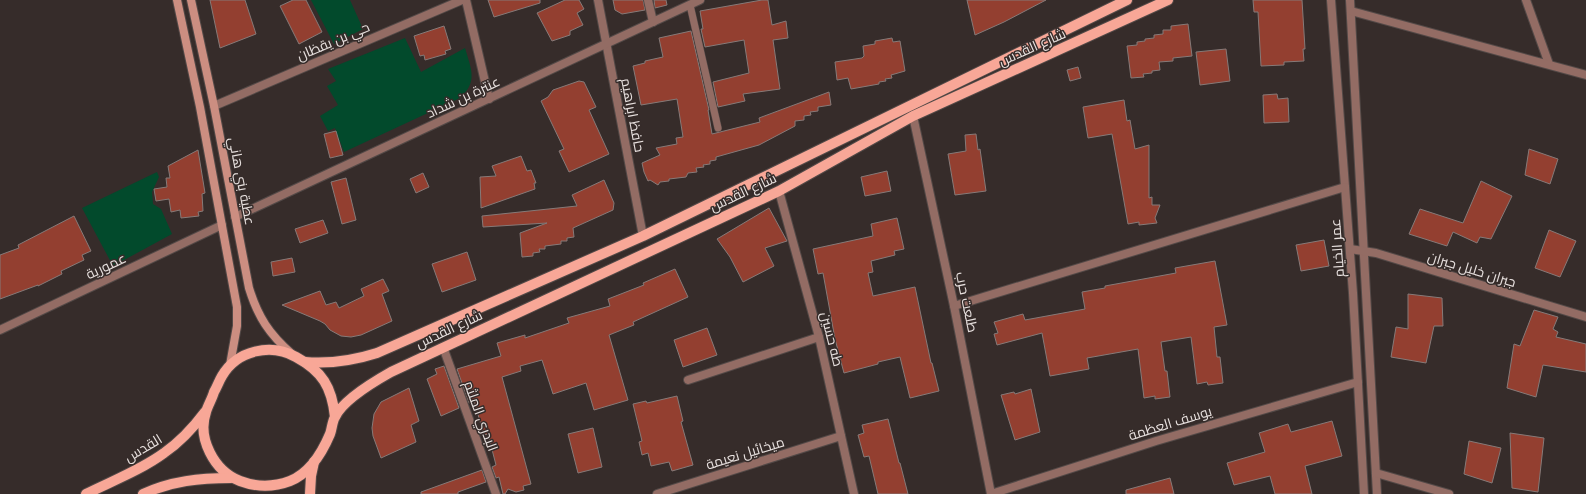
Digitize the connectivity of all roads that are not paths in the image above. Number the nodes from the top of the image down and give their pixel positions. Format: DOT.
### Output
graph roads {
  1 [pos="177,0"];
  2 [pos="191,0"];
  3 [pos="462,0"];
  4 [pos="466,0"];
  5 [pos="598,0"];
  6 [pos="648,0"];
  7 [pos="700,0"];
  8 [pos="1128,0"];
  9 [pos="1168,0"];
  10 [pos="1331,0"];
  11 [pos="1350,0"];
  12 [pos="1526,0"];
  13 [pos="690,5"];
  14 [pos="1351,11"];
  15 [pos="653,22"];
  16 [pos="607,45"];
  17 [pos="1549,64"];
  18 [pos="1586,75"];
  19 [pos="489,99"];
  20 [pos="214,106"];
  21 [pos="913,116"];
  22 [pos="718,128"];
  23 [pos="1345,187"];
  24 [pos="779,191"];
  25 [pos="235,217"];
  26 [pos="222,225"];
  27 [pos="642,236"];
  28 [pos="1350,248"];
  29 [pos="1364,250"];
  30 [pos="954,306"];
  31 [pos="1586,317"];
  32 [pos="0,330"];
  33 [pos="819,337"];
  34 [pos="442,347"];
  35 [pos="293,355"];
  36 [pos="304,362"];
  37 [pos="230,365"];
  38 [pos="688,380"];
  39 [pos="1358,382"];
  40 [pos="205,412"];
  41 [pos="335,417"];
  42 [pos="841,436"];
  43 [pos="314,462"];
  44 [pos="1376,473"];
  45 [pos="231,478"];
  46 [pos="246,484"];
  47 [pos="86,494"];
  48 [pos="143,494"];
  49 [pos="264,494"];
  50 [pos="310,494"];
  51 [pos="496,494"];
  52 [pos="657,494"];
  53 [pos="854,494"];
  54 [pos="991,494"];
  55 [pos="1364,494"];
  56 [pos="1377,494"];
  57 [pos="1449,494"];
  1 -- 26 [label="main road"];
  2 -- 20 [label="main road, عطية بني هاني"];
  3 -- 20 [label="street, حي بن يقظان"];
  4 -- 19 [label="street"];
  5 -- 16 [label="street, حافظ ابراهيم"];
  6 -- 15 [label="street"];
  7 -- 13 [label="street, عنترة بن شداد"];
  8 -- 27 [label="main road"];
  9 -- 21 [label="main road, شارع القدس"];
  10 -- 23 [label="street, عمر الخيام"];
  11 -- 14 [label="street, عمر الخيام"];
  12 -- 17 [label="street"];
  13 -- 15 [label="street, عنترة بن شداد"];
  13 -- 22 [label="lane"];
  14 -- 17 [label="street"];
  14 -- 29 [label="street, عمر الخيام"];
  15 -- 16 [label="street, عنترة بن شداد"];
  16 -- 19 [label="street, عنترة بن شداد"];
  16 -- 27 [label="street, حافظ ابراهيم"];
  17 -- 18 [label="street"];
  19 -- 25 [label="street, عنترة بن شداد"];
  20 -- 25 [label="main road, عطية بني هاني"];
  21 -- 24 [label="main road, شارع القدس"];
  21 -- 30 [label="street, طلعت حرب"];
  23 -- 28 [label="street, عمر الخيام"];
  23 -- 30 [label="street"];
  24 -- 33 [label="street, طه حسين"];
  24 -- 34 [label="main road, شارع القدس"];
  25 -- 35 [label="main road, عطية بني هاني"];
  26 -- 32 [label="street, عمورية"];
  26 -- 37 [label="main road"];
  27 -- 36 [label="main road"];
  28 -- 29 [label="street, جبران خليل جبران"];
  28 -- 39 [label="street, عمر الخيام"];
  29 -- 31 [label="street, جبران خليل جبران"];
  29 -- 44 [label="street, عمر الخيام"];
  30 -- 54 [label="street, طلعت حرب"];
  33 -- 38 [label="street"];
  33 -- 42 [label="street, طه حسين"];
  34 -- 41 [label="main road, شارع القدس"];
  34 -- 51 [label="street, البدري الملثم"];
  35 -- 36 [label="main road"];
  35 -- 37 [label="main road"];
  36 -- 41 [label="main road"];
  37 -- 40 [label="main road"];
  39 -- 54 [label="street, يوسف العظمة"];
  39 -- 55 [label="street, عمر الخيام"];
  40 -- 45 [label="main road"];
  40 -- 47 [label="main road, القدس"];
  41 -- 43 [label="main road"];
  42 -- 52 [label="street, ميخائيل نعيمة"];
  42 -- 53 [label="street, طه حسين"];
  43 -- 46 [label="main road"];
  43 -- 50 [label="main road"];
  44 -- 56 [label="street, عمر الخيام"];
  44 -- 57 [label="street"];
  45 -- 46 [label="main road"];
  45 -- 48 [label="main road"];
  46 -- 49 [label="main road"];
}
